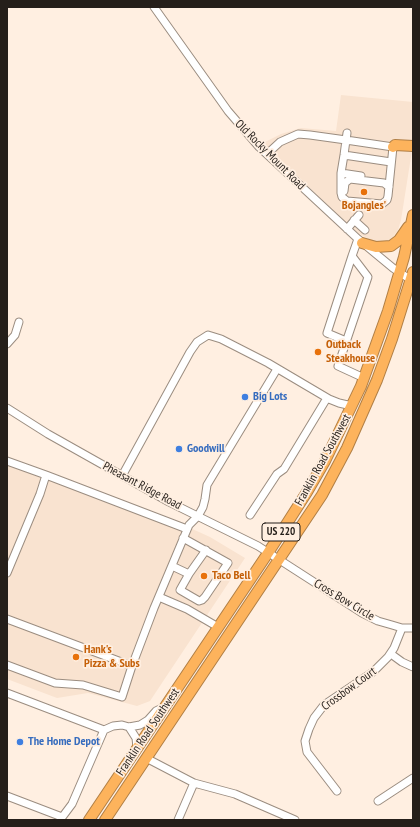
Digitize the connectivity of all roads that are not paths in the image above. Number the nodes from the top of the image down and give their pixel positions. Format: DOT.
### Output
graph roads {
  1 [pos="154,7"];
  2 [pos="346,136"];
  3 [pos="392,144"];
  4 [pos="413,146"];
  5 [pos="267,154"];
  6 [pos="344,155"];
  7 [pos="391,162"];
  8 [pos="341,173"];
  9 [pos="389,183"];
  10 [pos="388,198"];
  11 [pos="412,218"];
  12 [pos="346,229"];
  13 [pos="365,230"];
  14 [pos="360,241"];
  15 [pos="352,256"];
  16 [pos="399,273"];
  17 [pos="412,276"];
  18 [pos="19,322"];
  19 [pos="346,341"];
  20 [pos="7,344"];
  21 [pos="277,369"];
  22 [pos="364,378"];
  23 [pos="326,398"];
  24 [pos="352,406"];
  25 [pos="7,408"];
  26 [pos="7,461"];
  27 [pos="46,475"];
  28 [pos="122,476"];
  29 [pos="250,515"];
  30 [pos="198,516"];
  31 [pos="187,529"];
  32 [pos="183,538"];
  33 [pos="206,550"];
  34 [pos="268,553"];
  35 [pos="279,560"];
  36 [pos="172,566"];
  37 [pos="7,574"];
  38 [pos="189,574"];
  39 [pos="159,597"];
  40 [pos="7,619"];
  41 [pos="218,627"];
  42 [pos="402,628"];
  43 [pos="413,628"];
  44 [pos="391,654"];
  45 [pos="7,665"];
  46 [pos="132,666"];
  47 [pos="413,667"];
  48 [pos="7,693"];
  49 [pos="165,706"];
  50 [pos="129,727"];
  51 [pos="104,730"];
  52 [pos="137,748"];
  53 [pos="146,758"];
  54 [pos="413,778"];
  55 [pos="194,783"];
  56 [pos="337,791"];
  57 [pos="7,796"];
  58 [pos="378,801"];
  59 [pos="61,818"];
  60 [pos="89,820"];
  61 [pos="105,820"];
  62 [pos="178,820"];
  63 [pos="296,820"];
  1 -- 5 [label="street, Old Rocky Mount Road"];
  2 -- 3 [label="street"];
  2 -- 5 [label="street"];
  2 -- 6 [label="street"];
  3 -- 4 [label="highway"];
  3 -- 7 [label="street"];
  5 -- 12 [label="street, Old Rocky Mount Road"];
  6 -- 7 [label="street"];
  6 -- 8 [label="street"];
  7 -- 9 [label="street"];
  8 -- 9 [label="street"];
  8 -- 10 [label="street"];
  9 -- 10 [label="street"];
  9 -- 10 [label="street"];
  11 -- 14 [label="highway"];
  11 -- 16 [label="highway, Franklin Road Southwest / US 220"];
  12 -- 13 [label="street"];
  12 -- 14 [label="street, Old Rocky Mount Road"];
  14 -- 15 [label="street"];
  14 -- 16 [label="street, Old Rocky Mount Road"];
  15 -- 19 [label="street"];
  15 -- 19 [label="street"];
  16 -- 17 [label="street, Old Rocky Mount Road"];
  16 -- 22 [label="highway, Franklin Road Southwest / US 220"];
  17 -- 35 [label="highway, Franklin Road Southwest / US 220"];
  18 -- 20 [label="street"];
  19 -- 22 [label="street"];
  21 -- 23 [label="street"];
  21 -- 28 [label="street"];
  21 -- 30 [label="street"];
  22 -- 24 [label="highway, Franklin Road Southwest / US 220"];
  23 -- 24 [label="street"];
  23 -- 29 [label="street"];
  24 -- 34 [label="highway, Franklin Road Southwest / US 220"];
  25 -- 28 [label="street, Pheasant Ridge Road"];
  26 -- 27 [label="street"];
  27 -- 31 [label="street"];
  27 -- 37 [label="street"];
  28 -- 30 [label="street, Pheasant Ridge Road"];
  30 -- 31 [label="street"];
  30 -- 34 [label="street, Pheasant Ridge Road"];
  31 -- 32 [label="street"];
  32 -- 33 [label="street"];
  32 -- 36 [label="street"];
  33 -- 38 [label="street"];
  33 -- 38 [label="street"];
  34 -- 35 [label="street, Pheasant Ridge Road"];
  34 -- 41 [label="highway, Franklin Road Southwest / US 220"];
  35 -- 42 [label="street, Cross Bow Circle"];
  35 -- 53 [label="highway, Franklin Road Southwest / US 220"];
  36 -- 38 [label="street"];
  36 -- 39 [label="street"];
  39 -- 41 [label="street"];
  39 -- 46 [label="street"];
  40 -- 46 [label="street"];
  41 -- 49 [label="highway, Franklin Road Southwest / US 220"];
  42 -- 43 [label="street, Cross Bow Circle"];
  42 -- 44 [label="street, Crossbow Court"];
  44 -- 47 [label="street"];
  44 -- 56 [label="street, Crossbow Court"];
  45 -- 46 [label="street"];
  48 -- 51 [label="street"];
  49 -- 50 [label="street"];
  49 -- 52 [label="highway, Franklin Road Southwest / US 220"];
  50 -- 51 [label="street"];
  50 -- 52 [label="street"];
  51 -- 59 [label="street"];
  52 -- 60 [label="highway, Franklin Road Southwest / US 220"];
  53 -- 55 [label="street"];
  53 -- 61 [label="highway, Franklin Road Southwest / US 220"];
  54 -- 58 [label="street"];
  55 -- 62 [label="street"];
  55 -- 63 [label="street"];
  57 -- 59 [label="street"];
}
